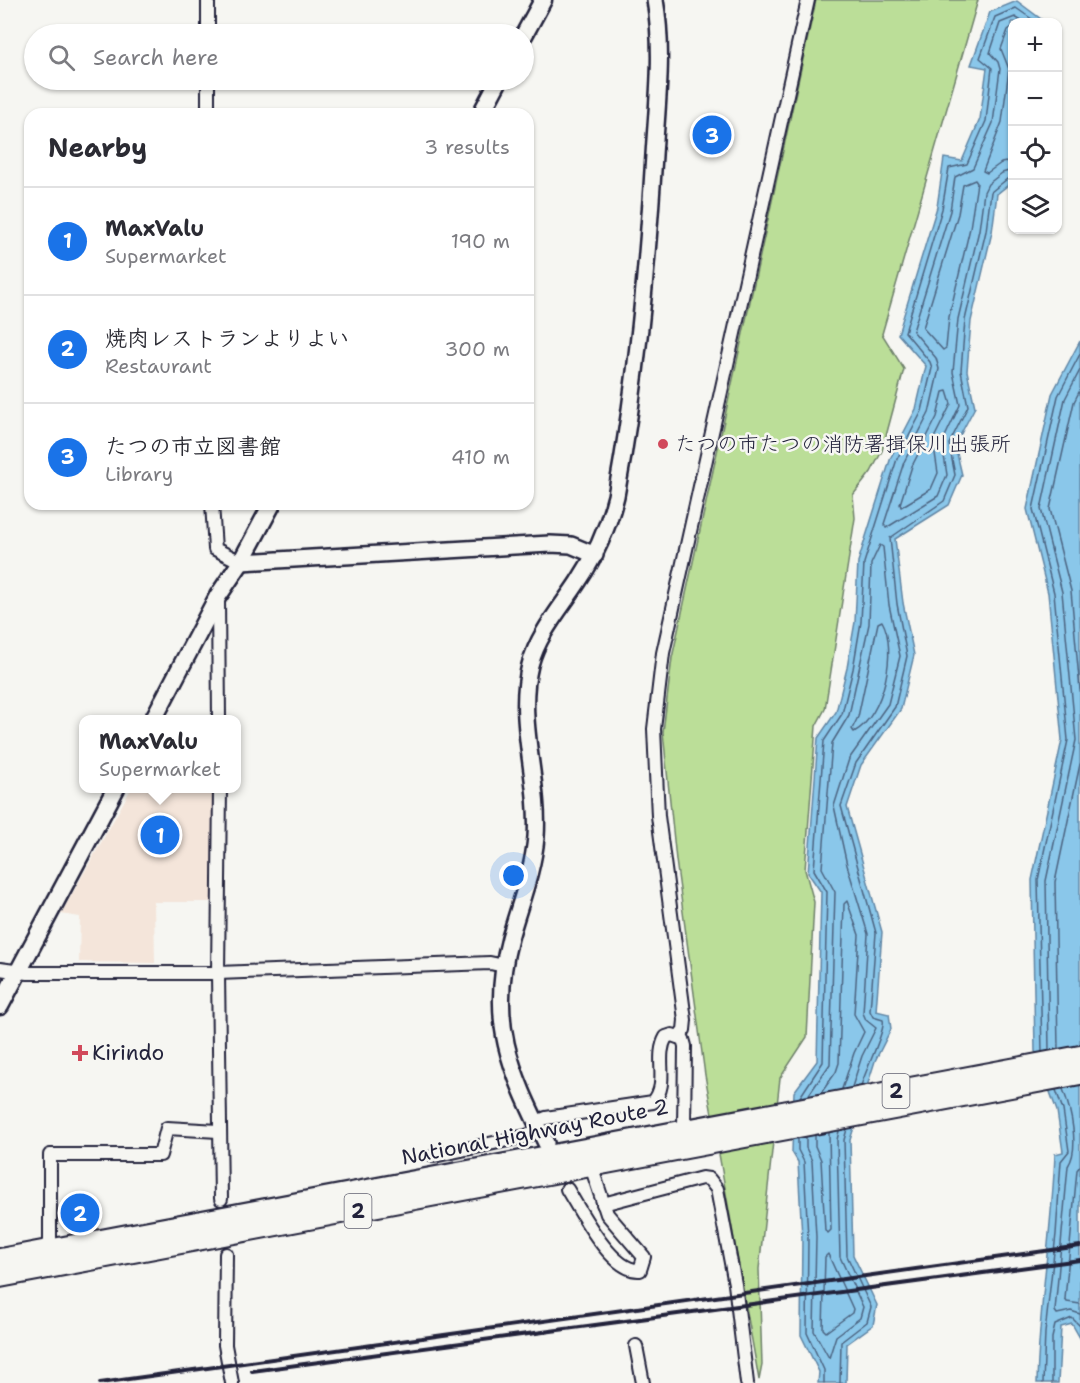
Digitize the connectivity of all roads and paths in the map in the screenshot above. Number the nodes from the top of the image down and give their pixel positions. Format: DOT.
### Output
graph roads {
  1 [pos="208,0"];
  2 [pos="543,0"];
  3 [pos="655,0"];
  4 [pos="808,0"];
  5 [pos="208,24"];
  6 [pos="530,24"];
  7 [pos="208,90"];
  8 [pos="494,90"];
  9 [pos="208,108"];
  10 [pos="484,108"];
  11 [pos="212,510"];
  12 [pos="269,510"];
  13 [pos="595,555"];
  14 [pos="241,562"];
  15 [pos="218,596"];
  16 [pos="156,715"];
  17 [pos="219,715"];
  18 [pos="114,793"];
  19 [pos="220,793"];
  20 [pos="504,966"];
  21 [pos="0,969"];
  22 [pos="18,972"];
  23 [pos="218,973"];
  24 [pos="0,1006"];
  25 [pos="679,1036"];
  26 [pos="1080,1056"];
  27 [pos="1080,1074"];
  28 [pos="684,1129"];
  29 [pos="218,1131"];
  30 [pos="540,1132"];
  31 [pos="713,1133"];
  32 [pos="434,1156"];
  33 [pos="591,1166"];
  34 [pos="567,1189"];
  35 [pos="221,1198"];
  36 [pos="603,1204"];
  37 [pos="50,1249"];
  38 [pos="226,1254"];
  39 [pos="0,1259"];
  40 [pos="0,1277"];
  41 [pos="636,1346"];
  42 [pos="746,1378"];
  43 [pos="232,1383"];
  44 [pos="644,1383"];
  1 -- 5 [label="street"];
  2 -- 6 [label="main road"];
  3 -- 13 [label="street"];
  4 -- 25 [label="street"];
  7 -- 9 [label="street"];
  8 -- 10 [label="main road"];
  11 -- 14 [label="street"];
  12 -- 14 [label="main road"];
  13 -- 14 [label="street"];
  13 -- 20 [label="street"];
  14 -- 15 [label="main road"];
  15 -- 16 [label="main road"];
  15 -- 17 [label="street"];
  18 -- 22 [label="main road"];
  19 -- 23 [label="street"];
  20 -- 23 [label="street"];
  20 -- 30 [label="street"];
  21 -- 22 [label="street"];
  22 -- 23 [label="street"];
  22 -- 24 [label="main road"];
  23 -- 29 [label="street"];
  25 -- 28 [label="street"];
  25 -- 30 [label="street"];
  26 -- 31 [label="highway, National Highway Route 2 / 2"];
  27 -- 31 [label="highway, National Highway Route 2 / 2"];
  28 -- 31 [label="highway, National Highway Route 2 / 2"];
  28 -- 37 [label="highway, National Highway Route 2 / 2"];
  29 -- 35 [label="street"];
  29 -- 37 [label="street"];
  30 -- 32 [label="street"];
  31 -- 33 [label="highway, National Highway Route 2 / 2"];
  33 -- 36 [label="street"];
  33 -- 40 [label="highway, National Highway Route 2 / 2"];
  34 -- 36 [label="street"];
  36 -- 42 [label="street"];
  37 -- 39 [label="highway, National Highway Route 2 / 2"];
  38 -- 43 [label="street"];
  41 -- 44 [label="street"];
}
